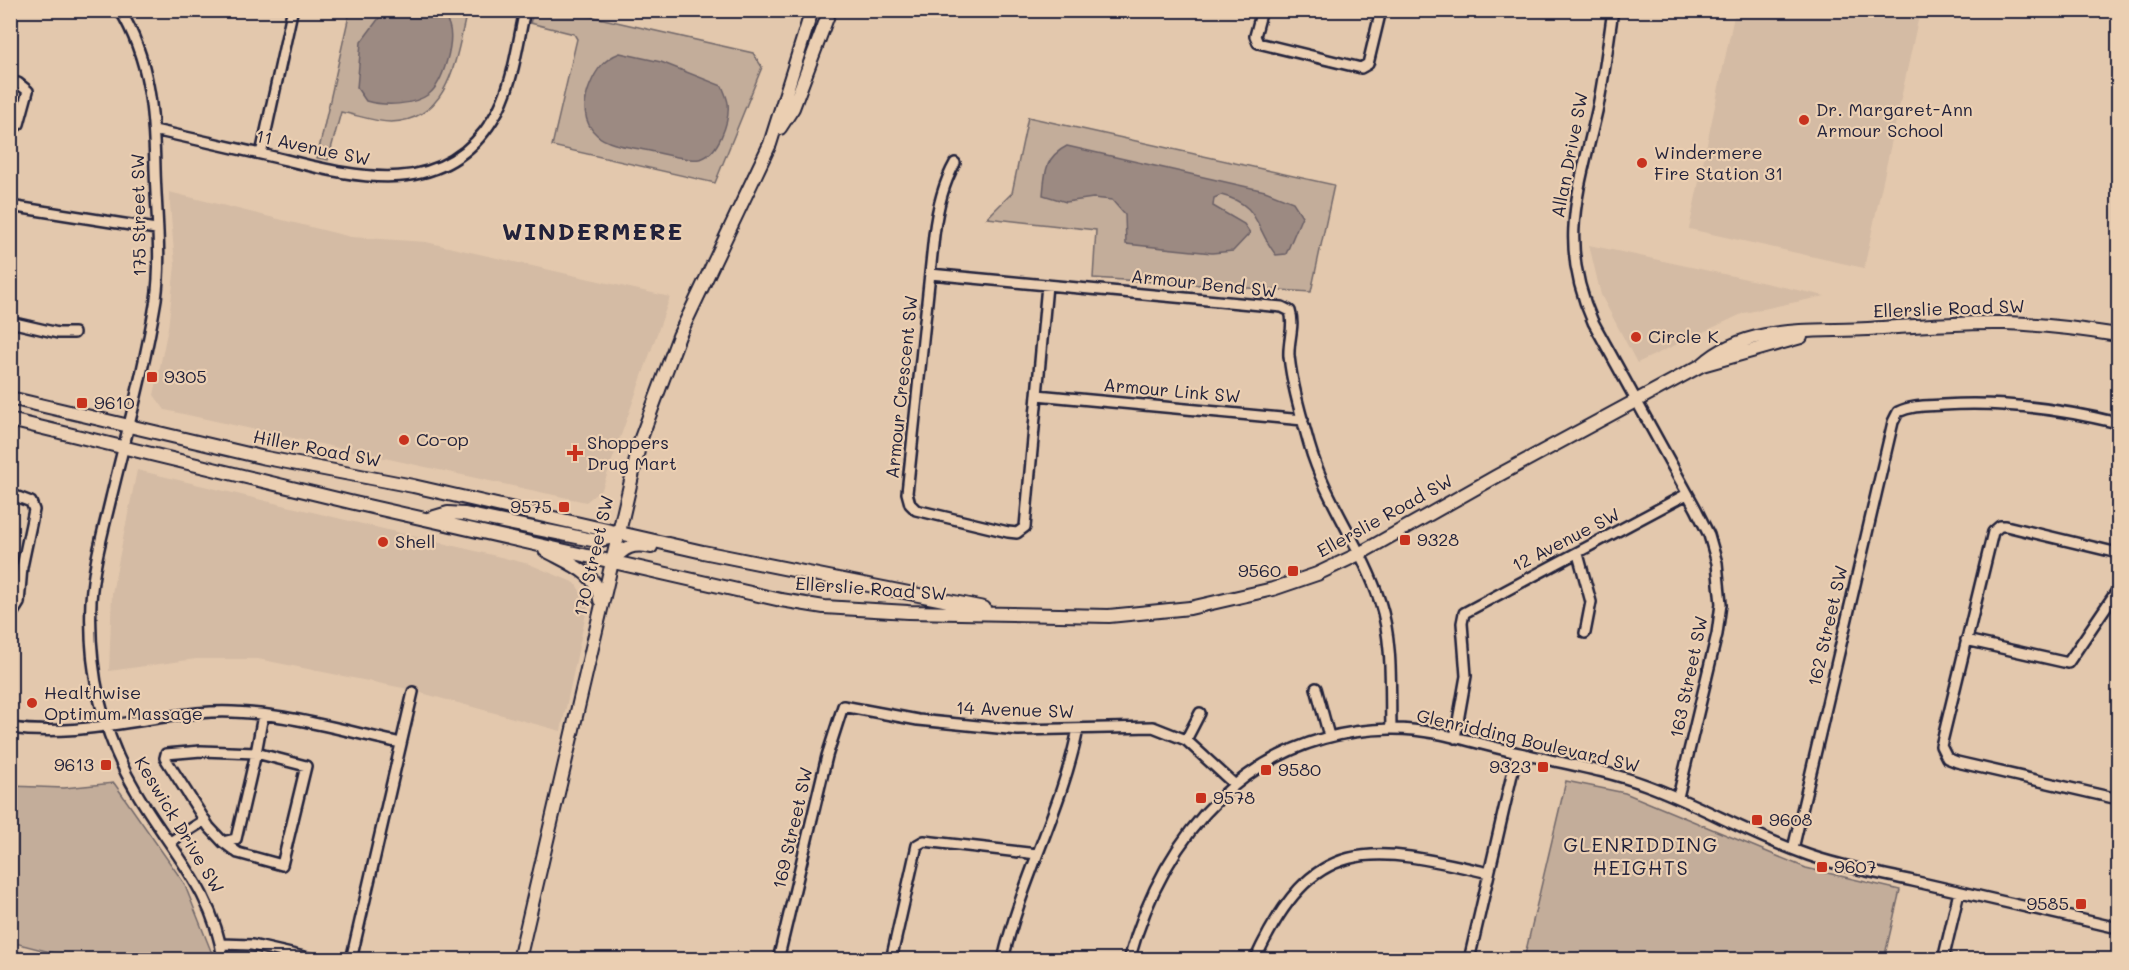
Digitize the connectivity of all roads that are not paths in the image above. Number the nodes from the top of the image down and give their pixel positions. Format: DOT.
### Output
graph roads {
  1 [pos="133,10"];
  2 [pos="525,10"];
  3 [pos="812,10"];
  4 [pos="830,10"];
  5 [pos="1262,10"];
  6 [pos="1381,10"];
  7 [pos="1613,10"];
  8 [pos="292,12"];
  9 [pos="122,14"];
  10 [pos="10,89"];
  11 [pos="154,130"];
  12 [pos="10,131"];
  13 [pos="770,144"];
  14 [pos="261,154"];
  15 [pos="955,163"];
  16 [pos="10,206"];
  17 [pos="156,229"];
  18 [pos="930,274"];
  19 [pos="1047,285"];
  20 [pos="10,322"];
  21 [pos="74,333"];
  22 [pos="2118,335"];
  23 [pos="1037,395"];
  24 [pos="10,398"];
  25 [pos="1636,402"];
  26 [pos="10,420"];
  27 [pos="1304,420"];
  28 [pos="2118,423"];
  29 [pos="128,425"];
  30 [pos="123,446"];
  31 [pos="10,494"];
  32 [pos="1687,494"];
  33 [pos="428,519"];
  34 [pos="618,532"];
  35 [pos="531,543"];
  36 [pos="2118,553"];
  37 [pos="1359,554"];
  38 [pos="1578,554"];
  39 [pos="611,562"];
  40 [pos="811,574"];
  41 [pos="2118,590"];
  42 [pos="600,609"];
  43 [pos="10,612"];
  44 [pos="1024,615"];
  45 [pos="1585,633"];
  46 [pos="1966,640"];
  47 [pos="1316,688"];
  48 [pos="413,692"];
  49 [pos="843,706"];
  50 [pos="1200,713"];
  51 [pos="263,715"];
  52 [pos="106,726"];
  53 [pos="10,728"];
  54 [pos="1078,729"];
  55 [pos="1391,729"];
  56 [pos="1329,736"];
  57 [pos="1455,738"];
  58 [pos="1186,740"];
  59 [pos="401,743"];
  60 [pos="256,753"];
  61 [pos="1517,753"];
  62 [pos="1234,784"];
  63 [pos="1678,797"];
  64 [pos="2118,799"];
  65 [pos="205,820"];
  66 [pos="170,842"];
  67 [pos="223,842"];
  68 [pos="1793,849"];
  69 [pos="1037,854"];
  70 [pos="1489,873"];
  71 [pos="1959,892"];
  72 [pos="2118,928"];
  73 [pos="220,944"];
  74 [pos="223,960"];
  75 [pos="316,960"];
  76 [pos="351,960"];
  77 [pos="519,960"];
  78 [pos="778,960"];
  79 [pos="891,960"];
  80 [pos="1003,960"];
  81 [pos="1129,960"];
  82 [pos="1255,960"];
  83 [pos="1469,960"];
  84 [pos="1943,960"];
  1 -- 9 [label="street, 175 Street SW"];
  2 -- 14 [label="street, 11 Avenue SW"];
  3 -- 13 [label="main road, 170 Street SW"];
  4 -- 13 [label="main road, 170 Street SW"];
  5 -- 6 [label="street"];
  7 -- 25 [label="street, Allan Drive SW"];
  8 -- 14 [label="street"];
  9 -- 11 [label="street, 175 Street SW"];
  10 -- 12 [label="street"];
  11 -- 14 [label="street, 11 Avenue SW"];
  11 -- 17 [label="street, 175 Street SW"];
  13 -- 34 [label="main road, 170 Street SW"];
  15 -- 18 [label="street, Armour Crescent SW"];
  16 -- 17 [label="street"];
  17 -- 29 [label="street, 175 Street SW"];
  18 -- 19 [label="street, Armour Bend SW"];
  18 -- 23 [label="street, Armour Crescent SW"];
  19 -- 23 [label="street, Armour Crescent SW"];
  19 -- 27 [label="street, Armour Bend SW"];
  20 -- 21 [label="street"];
  22 -- 25 [label="main road, Ellerslie Road SW"];
  23 -- 27 [label="street, Armour Link SW"];
  24 -- 29 [label="main road, Hiller Road SW"];
  25 -- 32 [label="street, 163 Street SW"];
  25 -- 37 [label="main road, Ellerslie Road SW"];
  26 -- 30 [label="main road"];
  27 -- 37 [label="street, Armour Bend SW"];
  28 -- 68 [label="street, 162 Street SW"];
  29 -- 30 [label="street, Keswick Drive SW"];
  29 -- 34 [label="main road, Hiller Road SW"];
  30 -- 33 [label="main road"];
  30 -- 52 [label="street, Keswick Drive SW"];
  31 -- 43 [label="street"];
  32 -- 38 [label="street, 12 Avenue SW"];
  32 -- 63 [label="street, 163 Street SW"];
  33 -- 34 [label="main road"];
  33 -- 35 [label="main road"];
  34 -- 39 [label="main road, 170 Street SW"];
  34 -- 40 [label="main road, Ellerslie Road SW"];
  35 -- 39 [label="main road"];
  35 -- 42 [label="main road"];
  36 -- 46 [label="street"];
  37 -- 44 [label="main road, Ellerslie Road SW"];
  37 -- 55 [label="street, Armour Bend SW"];
  38 -- 45 [label="street"];
  38 -- 57 [label="street, 12 Avenue SW"];
  39 -- 40 [label="main road"];
  39 -- 42 [label="main road, 170 Street SW"];
  39 -- 44 [label="main road, Ellerslie Road SW"];
  40 -- 44 [label="main road, Ellerslie Road SW"];
  41 -- 46 [label="street"];
  42 -- 77 [label="main road, 170 Street SW"];
  46 -- 64 [label="street"];
  47 -- 56 [label="street"];
  48 -- 59 [label="street"];
  49 -- 54 [label="street, 14 Avenue SW"];
  49 -- 78 [label="street, 169 Street SW"];
  50 -- 58 [label="street"];
  51 -- 52 [label="street"];
  51 -- 59 [label="street"];
  51 -- 60 [label="street"];
  52 -- 53 [label="street"];
  52 -- 66 [label="street, Keswick Drive SW"];
  54 -- 58 [label="street, 14 Avenue SW"];
  54 -- 69 [label="street"];
  55 -- 56 [label="street, Glenridding Boulevard SW"];
  55 -- 57 [label="street, Glenridding Boulevard SW"];
  56 -- 62 [label="street, Glenridding Boulevard SW"];
  57 -- 61 [label="street, Glenridding Boulevard SW"];
  58 -- 62 [label="street, 14 Avenue SW"];
  59 -- 76 [label="street"];
  60 -- 65 [label="street"];
  60 -- 67 [label="street"];
  60 -- 67 [label="street"];
  61 -- 63 [label="street, Glenridding Boulevard SW"];
  61 -- 70 [label="street"];
  62 -- 81 [label="street, Glenridding Boulevard SW"];
  63 -- 68 [label="street, Glenridding Boulevard SW"];
  65 -- 66 [label="street"];
  65 -- 67 [label="street"];
  66 -- 73 [label="street, Keswick Drive SW"];
  68 -- 71 [label="street, Glenridding Boulevard SW"];
  69 -- 79 [label="street"];
  69 -- 80 [label="street"];
  70 -- 82 [label="street"];
  70 -- 83 [label="street"];
  71 -- 72 [label="street, Glenridding Boulevard SW"];
  71 -- 84 [label="street"];
  73 -- 74 [label="street, Keswick Drive SW"];
  73 -- 75 [label="street"];
}
